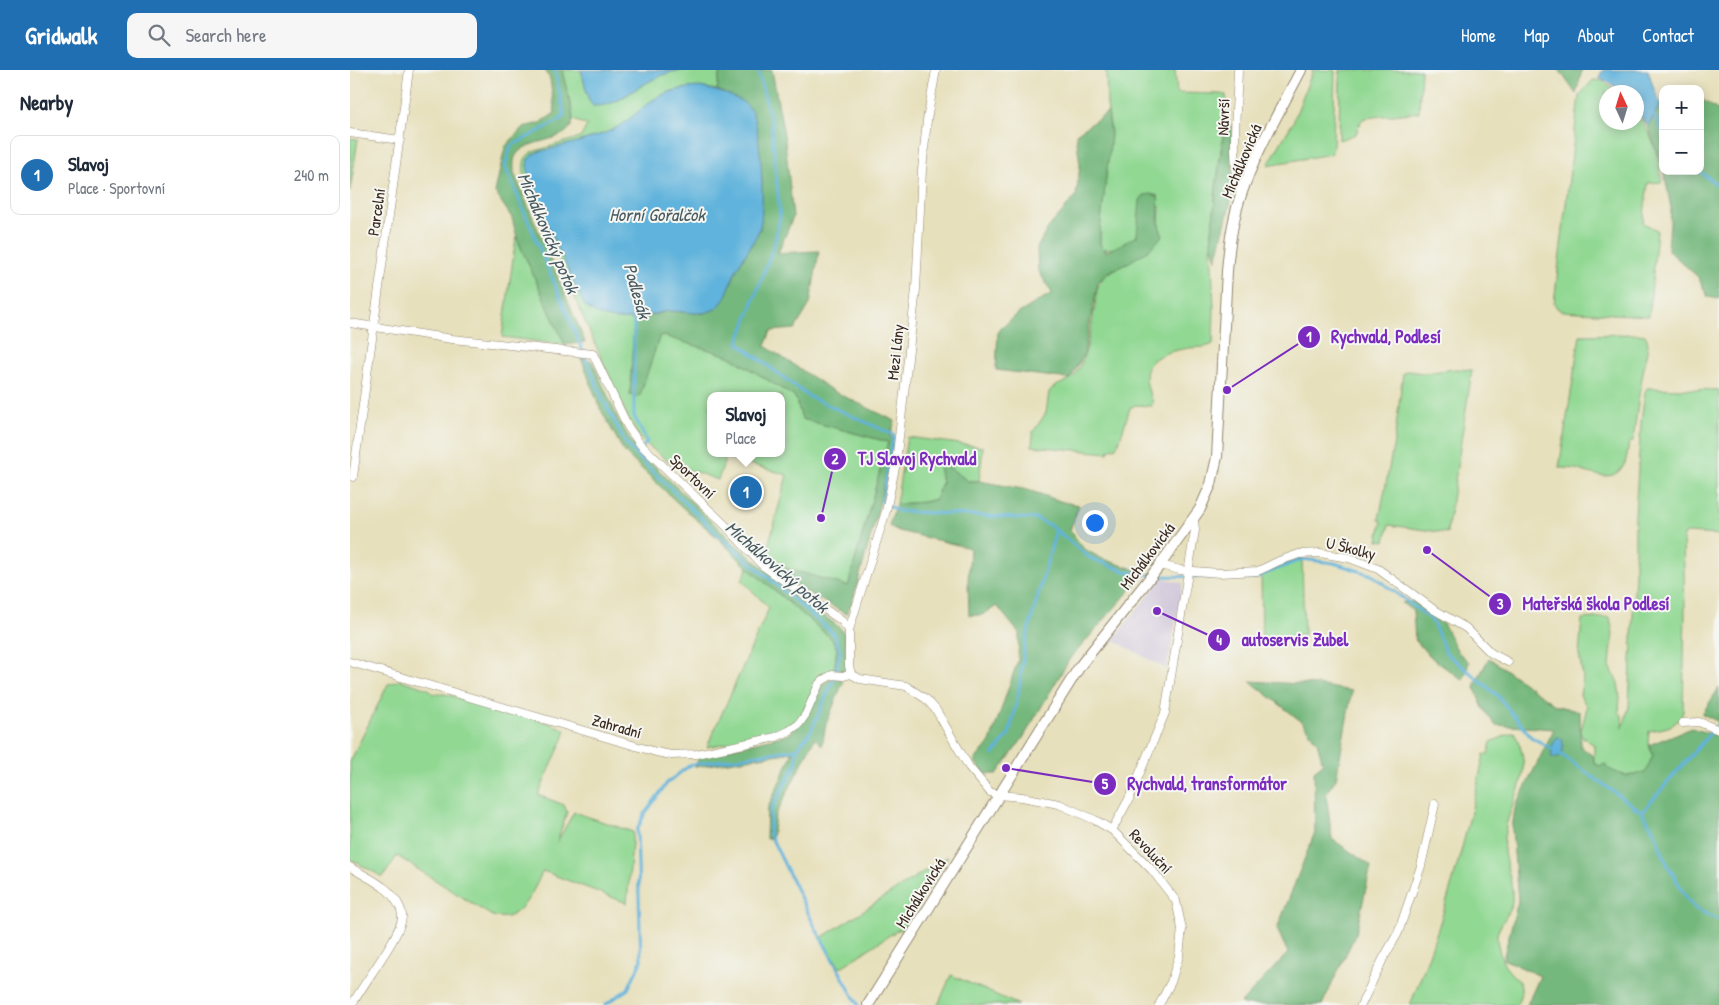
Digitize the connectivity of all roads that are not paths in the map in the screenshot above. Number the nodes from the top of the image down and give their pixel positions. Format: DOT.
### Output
graph roads {
  1 [pos="409,70"];
  2 [pos="936,70"];
  3 [pos="1238,70"];
  4 [pos="1301,70"];
  5 [pos="350,133"];
  6 [pos="400,140"];
  7 [pos="1241,195"];
  8 [pos="350,323"];
  9 [pos="374,327"];
  10 [pos="353,477"];
  11 [pos="1194,520"];
  12 [pos="1160,565"];
  13 [pos="1189,570"];
  14 [pos="849,630"];
  15 [pos="350,662"];
  16 [pos="1508,662"];
  17 [pos="847,675"];
  18 [pos="1683,723"];
  19 [pos="1719,730"];
  20 [pos="998,795"];
  21 [pos="1435,804"];
  22 [pos="1112,830"];
  23 [pos="350,867"];
  24 [pos="353,996"];
  25 [pos="352,1005"];
  26 [pos="868,1005"];
  27 [pos="1159,1005"];
  28 [pos="1362,1005"];
  1 -- 6 [label="street, Parcelní"];
  2 -- 14 [label="street, Mezi Lány"];
  3 -- 7 [label="street, Návrší"];
  4 -- 7 [label="street, Michálkovická"];
  5 -- 6 [label="street"];
  6 -- 9 [label="street, Parcelní"];
  7 -- 11 [label="street, Michálkovická"];
  8 -- 9 [label="street, Sportovní"];
  9 -- 10 [label="street, Parcelní"];
  9 -- 14 [label="street, Sportovní"];
  11 -- 12 [label="street, Michálkovická"];
  11 -- 13 [label="street"];
  12 -- 13 [label="street, U Školky"];
  12 -- 20 [label="street, Michálkovická"];
  13 -- 16 [label="street, U Školky"];
  13 -- 22 [label="street"];
  14 -- 17 [label="street"];
  15 -- 17 [label="street, Zahradní"];
  17 -- 20 [label="street"];
  18 -- 19 [label="street"];
  20 -- 22 [label="street, Revoluční"];
  20 -- 26 [label="street, Michálkovická"];
  21 -- 28 [label="street"];
  22 -- 27 [label="street, Revoluční"];
  23 -- 24 [label="street"];
  24 -- 25 [label="street"];
}
